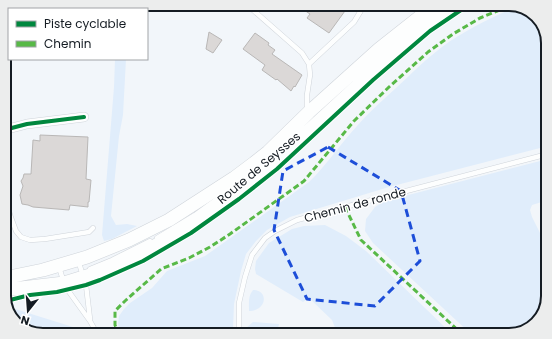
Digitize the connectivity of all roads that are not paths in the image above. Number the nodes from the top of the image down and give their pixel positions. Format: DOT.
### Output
graph roads {
  1 [pos="254,11"];
  2 [pos="361,11"];
  3 [pos="427,11"];
  4 [pos="448,11"];
  5 [pos="426,18"];
  6 [pos="414,28"];
  7 [pos="309,64"];
  8 [pos="84,117"];
  9 [pos="312,117"];
  10 [pos="11,128"];
  11 [pos="541,156"];
  12 [pos="263,165"];
  13 [pos="11,218"];
  14 [pos="93,228"];
  15 [pos="80,271"];
  16 [pos="61,276"];
  17 [pos="11,278"];
  18 [pos="11,288"];
  19 [pos="90,321"];
  20 [pos="94,328"];
  21 [pos="239,328"];
  1 -- 7 [label="lane"];
  2 -- 7 [label="lane"];
  3 -- 9 [label="main road, Route de Seysses"];
  4 -- 9 [label="main road, Route de Seysses"];
  5 -- 6 [label="lane"];
  7 -- 9 [label="lane"];
  8 -- 10 [label="street"];
  9 -- 15 [label="main road, Route de Seysses"];
  9 -- 15 [label="main road, Route de Seysses"];
  11 -- 21 [label="lane, Chemin de ronde"];
  12 -- 15 [label="lane, Route de Seysses"];
  13 -- 14 [label="lane"];
  15 -- 16 [label="main road, Route de Seysses"];
  15 -- 16 [label="main road, Route de Seysses"];
  15 -- 19 [label="lane"];
  16 -- 17 [label="main road, Route de Seysses"];
  16 -- 18 [label="main road, Route de Seysses"];
  16 -- 19 [label="lane"];
  19 -- 20 [label="lane"];
}
